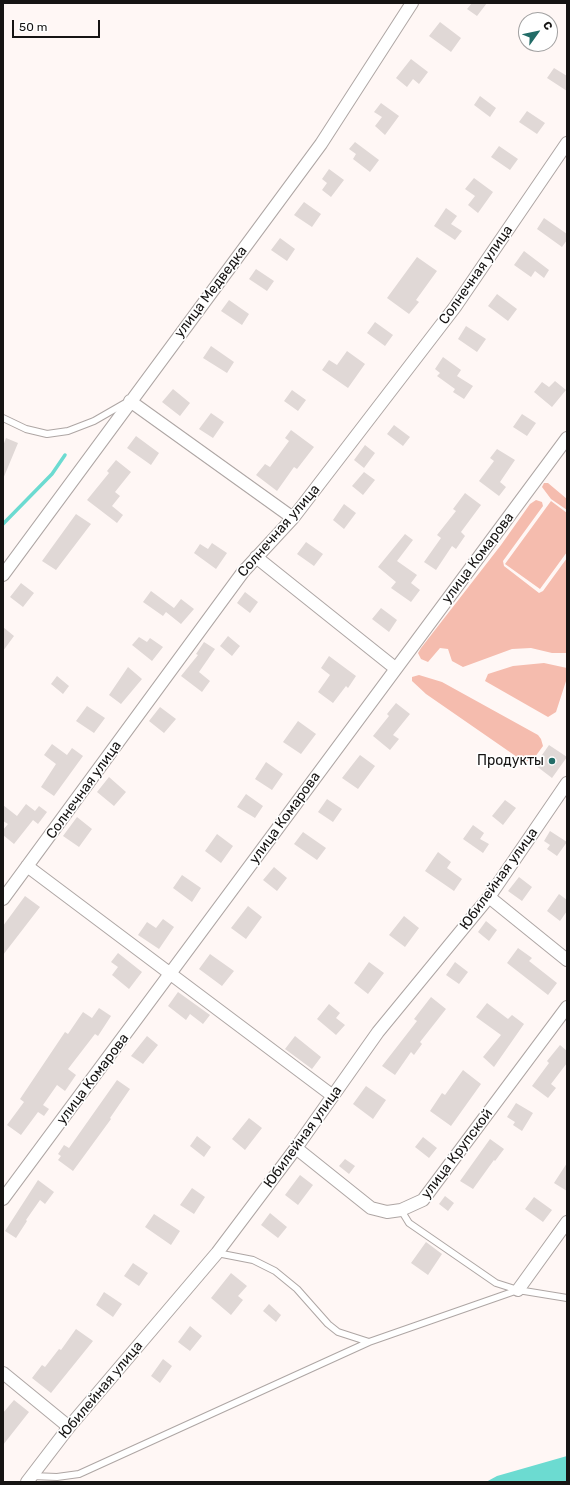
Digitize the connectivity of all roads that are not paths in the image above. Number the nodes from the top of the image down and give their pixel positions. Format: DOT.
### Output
graph roads {
  1 [pos="412,3"];
  2 [pos="567,143"];
  3 [pos="130,401"];
  4 [pos="3,418"];
  5 [pos="567,438"];
  6 [pos="294,518"];
  7 [pos="256,557"];
  8 [pos="3,575"];
  9 [pos="395,668"];
  10 [pos="567,782"];
  11 [pos="27,866"];
  12 [pos="489,897"];
  13 [pos="3,899"];
  14 [pos="567,960"];
  15 [pos="171,974"];
  16 [pos="567,1007"];
  17 [pos="333,1096"];
  18 [pos="296,1148"];
  19 [pos="3,1199"];
  20 [pos="401,1210"];
  21 [pos="567,1222"];
  22 [pos="217,1253"];
  23 [pos="518,1290"];
  24 [pos="567,1298"];
  25 [pos="369,1342"];
  26 [pos="3,1373"];
  27 [pos="70,1427"];
  28 [pos="29,1479"];
  1 -- 3 [label="street, улица Медведка"];
  2 -- 6 [label="street, Солнечная улица"];
  3 -- 4 [label="lane"];
  3 -- 6 [label="street"];
  3 -- 8 [label="street, улица Медведка"];
  5 -- 9 [label="street, улица Комарова"];
  6 -- 7 [label="street, Солнечная улица"];
  7 -- 9 [label="street"];
  7 -- 11 [label="street, Солнечная улица"];
  9 -- 15 [label="street, улица Комарова"];
  10 -- 12 [label="street, Юбилейная улица"];
  11 -- 13 [label="street, Солнечная улица"];
  11 -- 15 [label="street"];
  12 -- 14 [label="street"];
  12 -- 17 [label="street, Юбилейная улица"];
  15 -- 17 [label="street"];
  15 -- 19 [label="street, улица Комарова"];
  16 -- 20 [label="street, улица Крупской"];
  17 -- 18 [label="street, Юбилейная улица"];
  18 -- 20 [label="street, улица Крупской"];
  18 -- 22 [label="street, Юбилейная улица"];
  20 -- 23 [label="lane"];
  21 -- 23 [label="street"];
  22 -- 25 [label="lane"];
  22 -- 27 [label="street, Юбилейная улица"];
  23 -- 24 [label="lane"];
  23 -- 25 [label="lane"];
  25 -- 28 [label="lane"];
  26 -- 27 [label="street"];
  27 -- 28 [label="street, Юбилейная улица"];
}
